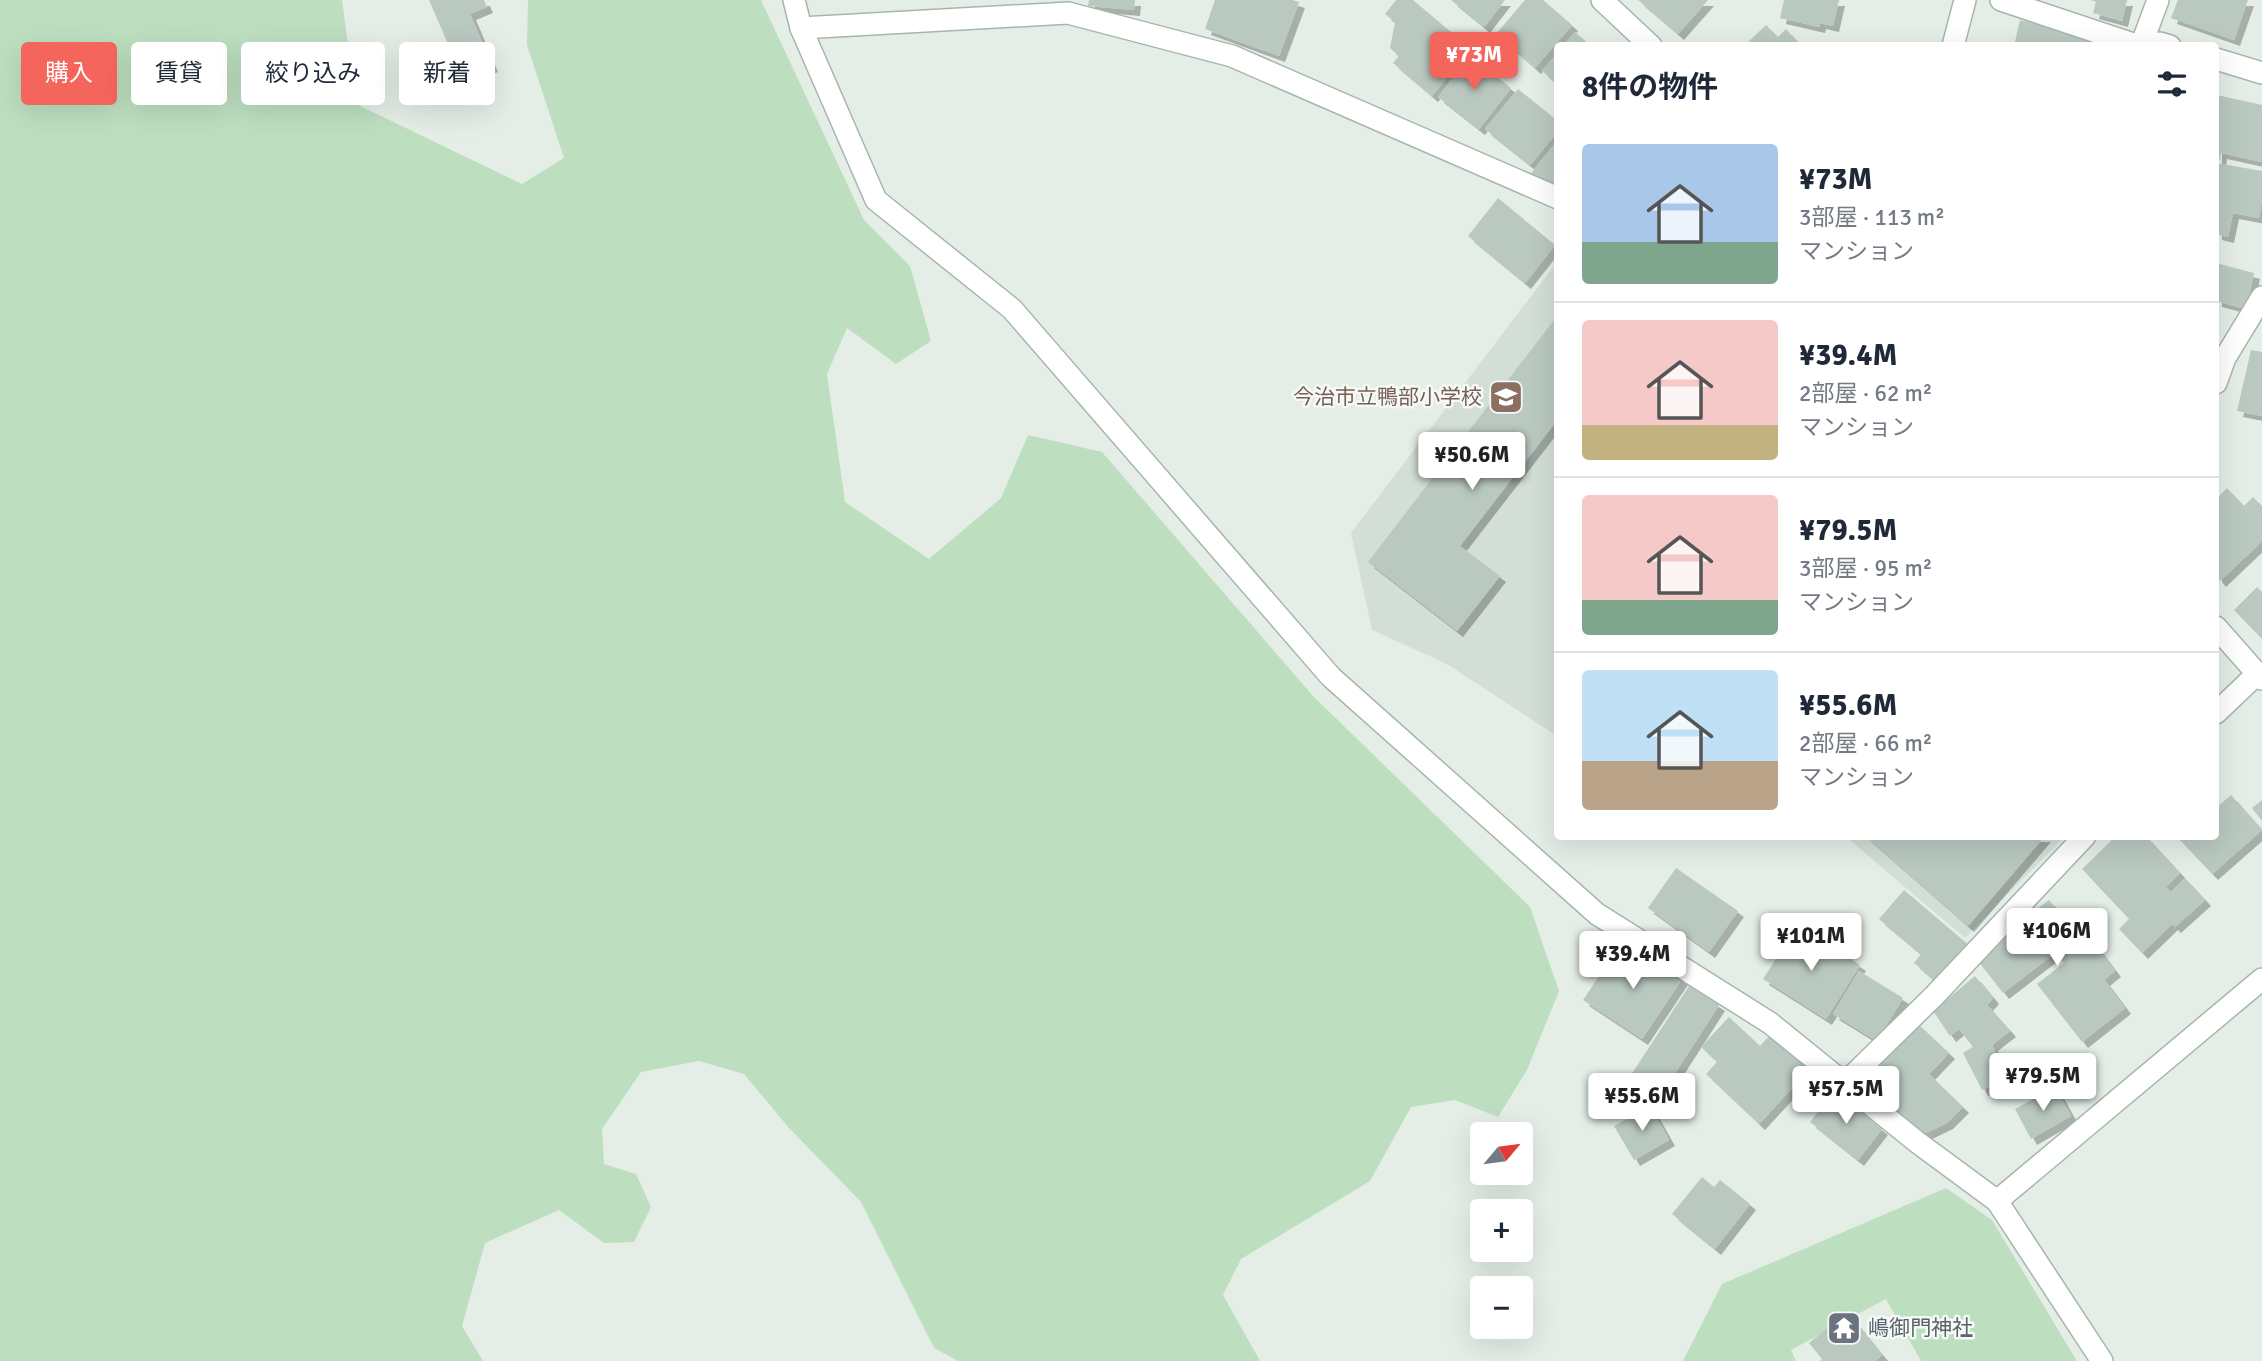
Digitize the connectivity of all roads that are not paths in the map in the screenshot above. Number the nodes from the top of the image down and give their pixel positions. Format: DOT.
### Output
graph roads {
  1 [pos="794,0"];
  2 [pos="1602,0"];
  3 [pos="2001,0"];
  4 [pos="2158,0"];
  5 [pos="1958,2"];
  6 [pos="802,28"];
  7 [pos="1647,42"];
  8 [pos="1953,42"];
  9 [pos="2130,42"];
  10 [pos="2143,42"];
  11 [pos="2219,60"];
  12 [pos="2262,73"];
  13 [pos="1554,196"];
  14 [pos="2262,297"];
  15 [pos="2219,375"];
  16 [pos="2219,630"];
  17 [pos="2260,677"];
  18 [pos="2219,711"];
  19 [pos="2081,840"];
  20 [pos="2262,979"];
  21 [pos="1845,1083"];
  22 [pos="1997,1201"];
  23 [pos="2102,1361"];
  1 -- 6 [label="street"];
  2 -- 7 [label="street"];
  3 -- 9 [label="street"];
  4 -- 10 [label="street"];
  5 -- 8 [label="street"];
  6 -- 13 [label="street"];
  6 -- 21 [label="street"];
  11 -- 12 [label="street"];
  14 -- 15 [label="street"];
  16 -- 17 [label="street"];
  17 -- 18 [label="street"];
  19 -- 21 [label="street"];
  20 -- 22 [label="street"];
  21 -- 22 [label="street"];
  22 -- 23 [label="street"];
}
